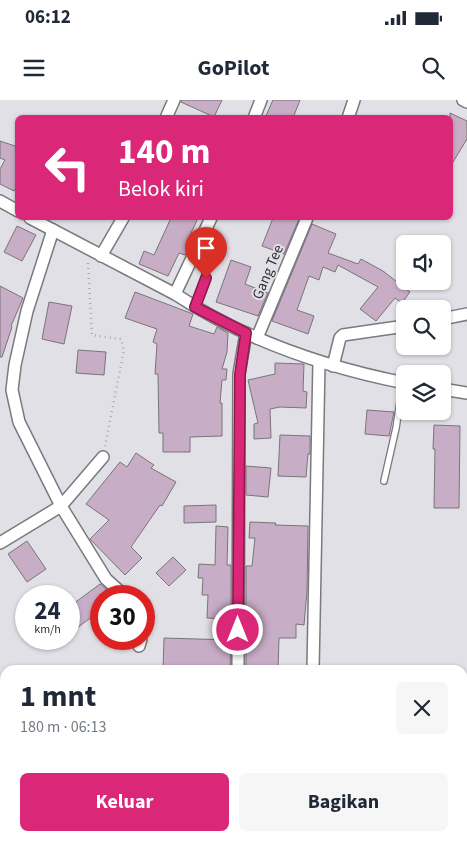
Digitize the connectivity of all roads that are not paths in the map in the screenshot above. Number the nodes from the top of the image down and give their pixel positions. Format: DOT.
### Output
graph roads {
  1 [pos="174,100"];
  2 [pos="261,100"];
  3 [pos="354,100"];
  4 [pos="463,100"];
  5 [pos="467,102"];
  6 [pos="167,115"];
  7 [pos="255,115"];
  8 [pos="349,115"];
  9 [pos="0,201"];
  10 [pos="15,209"];
  11 [pos="34,220"];
  12 [pos="122,220"];
  13 [pos="210,220"];
  14 [pos="306,220"];
  15 [pos="53,230"];
  16 [pos="102,256"];
  17 [pos="192,257"];
  18 [pos="175,294"];
  19 [pos="195,307"];
  20 [pos="467,314"];
  21 [pos="451,317"];
  22 [pos="396,327"];
  23 [pos="252,336"];
  24 [pos="319,362"];
  25 [pos="333,366"];
  26 [pos="396,381"];
  27 [pos="451,390"];
  28 [pos="467,393"];
  29 [pos="397,420"];
  30 [pos="103,457"];
  31 [pos="384,481"];
  32 [pos="61,506"];
  33 [pos="0,543"];
  34 [pos="113,585"];
  35 [pos="238,665"];
  36 [pos="313,665"];
  1 -- 6 [label="street"];
  2 -- 7 [label="street"];
  3 -- 8 [label="street"];
  4 -- 5 [label="street"];
  9 -- 10 [label="street"];
  11 -- 15 [label="street"];
  12 -- 16 [label="street"];
  13 -- 17 [label="street"];
  14 -- 23 [label="street, Gang Tee"];
  15 -- 16 [label="street"];
  15 -- 32 [label="street"];
  16 -- 18 [label="street"];
  17 -- 18 [label="street"];
  17 -- 19 [label="lane"];
  18 -- 19 [label="street"];
  19 -- 23 [label="street"];
  20 -- 21 [label="street"];
  22 -- 25 [label="street"];
  23 -- 24 [label="street"];
  23 -- 35 [label="street, Gang Tee"];
  24 -- 25 [label="street"];
  24 -- 36 [label="street"];
  25 -- 26 [label="street"];
  27 -- 28 [label="street"];
  29 -- 31 [label="lane"];
  30 -- 32 [label="street"];
  32 -- 33 [label="street"];
  32 -- 34 [label="street"];
}
